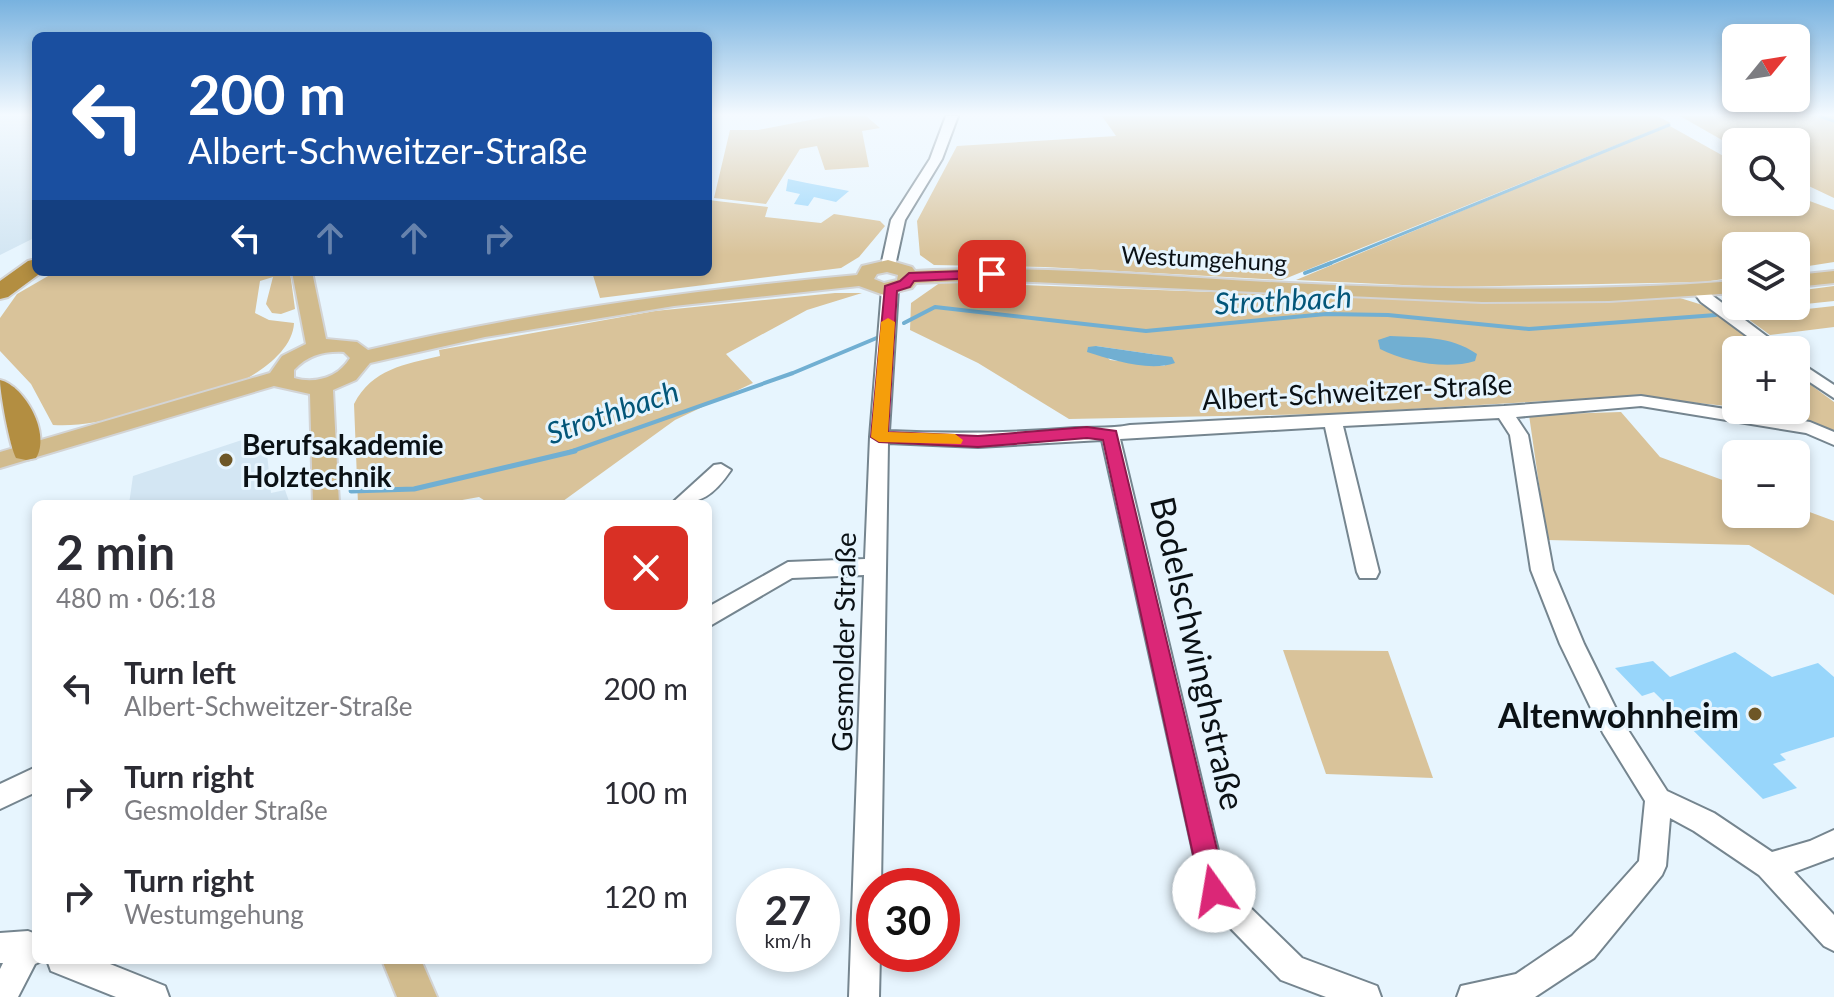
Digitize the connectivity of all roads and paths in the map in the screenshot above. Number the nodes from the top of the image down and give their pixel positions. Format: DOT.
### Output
graph roads {
  1 [pos="934,163"];
  2 [pos="32,253"];
  3 [pos="888,266"];
  4 [pos="32,267"];
  5 [pos="32,268"];
  6 [pos="0,270"];
  7 [pos="303,276"];
  8 [pos="909,277"];
  9 [pos="1834,277"];
  10 [pos="864,280"];
  11 [pos="1810,280"];
  12 [pos="0,283"];
  13 [pos="1722,288"];
  14 [pos="890,289"];
  15 [pos="1700,290"];
  16 [pos="0,292"];
  17 [pos="1758,336"];
  18 [pos="317,347"];
  19 [pos="361,358"];
  20 [pos="1810,375"];
  21 [pos="280,377"];
  22 [pos="321,386"];
  23 [pos="0,388"];
  24 [pos="1834,393"];
  25 [pos="1504,412"];
  26 [pos="1330,420"];
  27 [pos="1110,435"];
  28 [pos="879,437"];
  29 [pos="1834,439"];
  30 [pos="13,456"];
  31 [pos="721,470"];
  32 [pos="326,500"];
  33 [pos="687,500"];
  34 [pos="875,567"];
  35 [pos="1368,572"];
  36 [pos="712,616"];
  37 [pos="32,781"];
  38 [pos="0,797"];
  39 [pos="1658,799"];
  40 [pos="1834,843"];
  41 [pos="1769,866"];
  42 [pos="1834,936"];
  43 [pos="21,948"];
  44 [pos="72,964"];
  45 [pos="403,964"];
  46 [pos="2,997"];
  47 [pos="154,997"];
  48 [pos="417,997"];
  49 [pos="864,997"];
  50 [pos="1366,997"];
  51 [pos="1472,997"];
  1 -- 3 [label="street"];
  2 -- 6 [label="highway"];
  3 -- 8 [label="main road"];
  3 -- 10 [label="main road"];
  4 -- 12 [label="highway"];
  5 -- 16 [label="highway"];
  7 -- 18 [label="main road"];
  8 -- 14 [label="main road"];
  8 -- 15 [label="main road, Westumgehung"];
  9 -- 11 [label="main road"];
  10 -- 14 [label="main road"];
  10 -- 19 [label="main road"];
  13 -- 15 [label="main road, Westumgehung"];
  14 -- 28 [label="street, Gesmolder Straße"];
  15 -- 17 [label="street"];
  18 -- 19 [label="main road"];
  18 -- 21 [label="main road"];
  19 -- 22 [label="main road"];
  20 -- 24 [label="street"];
  21 -- 22 [label="main road"];
  21 -- 30 [label="main road"];
  22 -- 32 [label="main road"];
  23 -- 30 [label="highway"];
  25 -- 26 [label="street, Albert-Schweitzer-Straße"];
  25 -- 29 [label="street, Albert-Schweitzer-Straße"];
  25 -- 39 [label="street"];
  26 -- 27 [label="street, Albert-Schweitzer-Straße"];
  26 -- 35 [label="street"];
  27 -- 28 [label="street, Albert-Schweitzer-Straße"];
  27 -- 50 [label="street, Bodelschwinghstraße"];
  28 -- 34 [label="street, Gesmolder Straße"];
  31 -- 33 [label="street"];
  34 -- 36 [label="street"];
  34 -- 49 [label="street, Gesmolder Straße"];
  37 -- 38 [label="street"];
  39 -- 41 [label="street"];
  39 -- 51 [label="street"];
  40 -- 41 [label="street"];
  41 -- 42 [label="street"];
  43 -- 46 [label="street"];
  44 -- 47 [label="street"];
  45 -- 48 [label="main road"];
}
